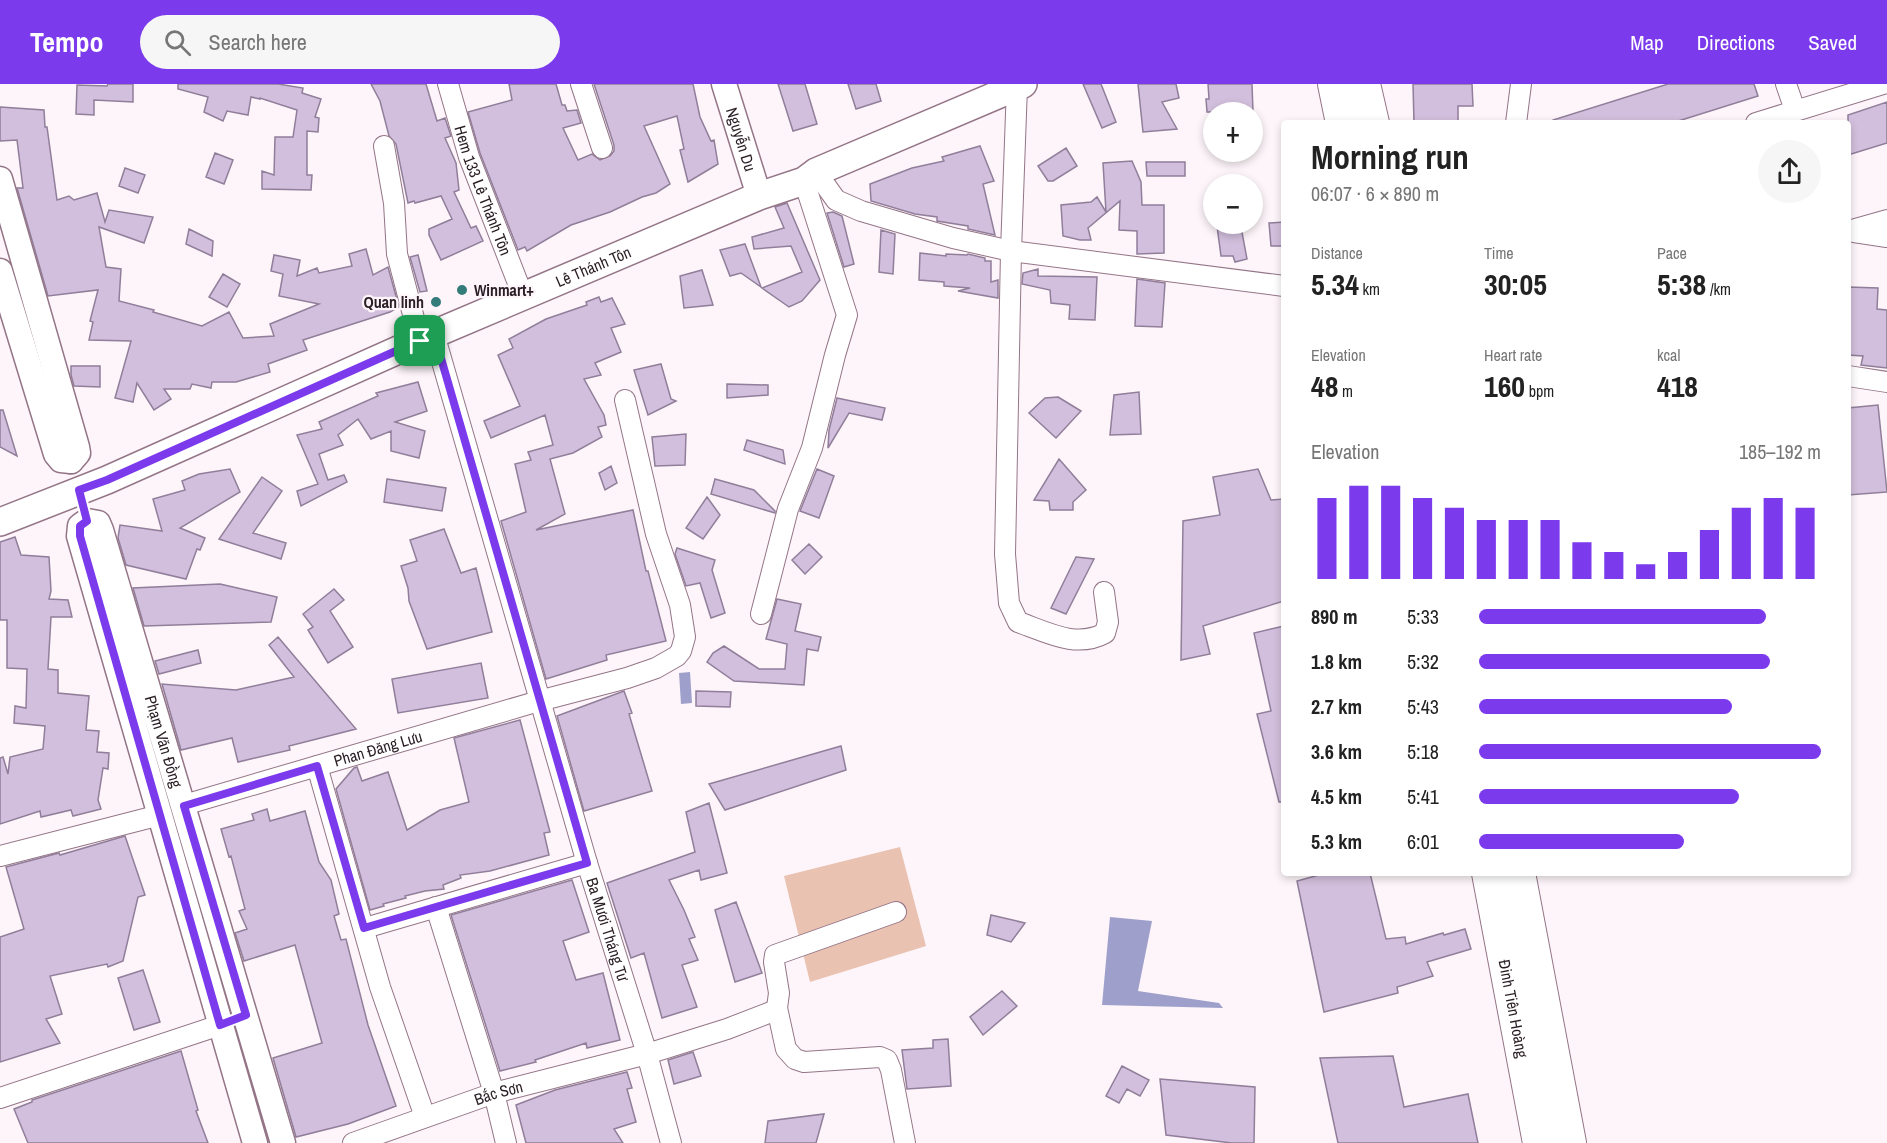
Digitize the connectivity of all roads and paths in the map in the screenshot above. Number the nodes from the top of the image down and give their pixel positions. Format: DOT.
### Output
graph roads {
  1 [pos="448,84"];
  2 [pos="581,84"];
  3 [pos="724,84"];
  4 [pos="1334,84"];
  5 [pos="1364,84"];
  6 [pos="1521,84"];
  7 [pos="1786,84"];
  8 [pos="1883,84"];
  9 [pos="1020,85"];
  10 [pos="1795,110"];
  11 [pos="1341,120"];
  12 [pos="1371,120"];
  13 [pos="1516,120"];
  14 [pos="1765,120"];
  15 [pos="384,146"];
  16 [pos="602,148"];
  17 [pos="810,177"];
  18 [pos="2,190"];
  19 [pos="759,196"];
  20 [pos="1887,220"];
  21 [pos="1851,230"];
  22 [pos="1851,231"];
  23 [pos="1887,237"];
  24 [pos="1011,250"];
  25 [pos="0,272"];
  26 [pos="1281,286"];
  27 [pos="524,297"];
  28 [pos="427,338"];
  29 [pos="1851,376"];
  30 [pos="1887,382"];
  31 [pos="625,400"];
  32 [pos="71,461"];
  33 [pos="79,490"];
  34 [pos="87,521"];
  35 [pos="0,522"];
  36 [pos="1104,592"];
  37 [pos="761,614"];
  38 [pos="539,700"];
  39 [pos="317,766"];
  40 [pos="184,806"];
  41 [pos="160,814"];
  42 [pos="0,856"];
  43 [pos="587,863"];
  44 [pos="1489,876"];
  45 [pos="1520,876"];
  46 [pos="436,907"];
  47 [pos="896,912"];
  48 [pos="364,928"];
  49 [pos="777,1008"];
  50 [pos="246,1015"];
  51 [pos="220,1025"];
  52 [pos="647,1054"];
  53 [pos="494,1094"];
  54 [pos="0,1098"];
  55 [pos="425,1117"];
  56 [pos="255,1143"];
  57 [pos="283,1143"];
  58 [pos="353,1143"];
  59 [pos="506,1143"];
  60 [pos="671,1143"];
  61 [pos="905,1143"];
  62 [pos="1539,1143"];
  63 [pos="1570,1143"];
  1 -- 27 [label="street, Hem 133 Lê Thánh Tôn"];
  2 -- 16 [label="street"];
  3 -- 19 [label="street, Nguyễn Du"];
  4 -- 11 [label="highway"];
  5 -- 12 [label="highway"];
  6 -- 13 [label="street"];
  7 -- 10 [label="street"];
  8 -- 10 [label="street"];
  9 -- 17 [label="main road, Lê Thánh Tôn"];
  9 -- 24 [label="street"];
  10 -- 14 [label="street"];
  15 -- 28 [label="street, Ba Mươi Tháng Tư"];
  17 -- 19 [label="main road, Lê Thánh Tôn"];
  17 -- 24 [label="street"];
  17 -- 37 [label="street"];
  18 -- 32 [label="street, Phạm Văn Đồng"];
  19 -- 27 [label="main road, Lê Thánh Tôn"];
  20 -- 21 [label="street"];
  22 -- 23 [label="street"];
  24 -- 26 [label="street"];
  24 -- 36 [label="street"];
  25 -- 32 [label="street, Phạm Văn Đồng"];
  27 -- 28 [label="main road, Lê Thánh Tôn"];
  28 -- 33 [label="main road, Lê Thánh Tôn"];
  28 -- 38 [label="street, Ba Mươi Tháng Tư"];
  29 -- 30 [label="street"];
  31 -- 38 [label="street, Phan Đăng Lưu"];
  32 -- 33 [label="street, Phạm Văn Đồng"];
  33 -- 34 [label="street, Phạm Văn Đồng"];
  33 -- 35 [label="main road, Lê Thánh Tôn"];
  34 -- 40 [label="street, Phạm Văn Đồng"];
  34 -- 41 [label="street, Phạm Văn Đồng"];
  38 -- 39 [label="street, Phan Đăng Lưu"];
  38 -- 43 [label="street, Ba Mươi Tháng Tư"];
  39 -- 40 [label="street, Phan Đăng Lưu"];
  39 -- 48 [label="street"];
  40 -- 41 [label="street"];
  40 -- 50 [label="street, Phạm Văn Đồng"];
  41 -- 42 [label="street"];
  41 -- 51 [label="street, Phạm Văn Đồng"];
  43 -- 46 [label="street"];
  43 -- 52 [label="street, Ba Mươi Tháng Tư"];
  44 -- 62 [label="highway, Đinh Tiên Hoàng"];
  45 -- 63 [label="highway, Đinh Tiên Hoàng"];
  46 -- 48 [label="street"];
  46 -- 53 [label="street"];
  47 -- 49 [label="street"];
  48 -- 55 [label="street"];
  49 -- 52 [label="street, Bắc Sơn"];
  49 -- 61 [label="street"];
  50 -- 51 [label="street"];
  50 -- 57 [label="street, Phạm Văn Đồng"];
  51 -- 54 [label="street"];
  51 -- 56 [label="street, Phạm Văn Đồng"];
  52 -- 53 [label="street, Bắc Sơn"];
  52 -- 60 [label="street, Ba Mươi Tháng Tư"];
  53 -- 55 [label="street, Bắc Sơn"];
  53 -- 59 [label="street"];
  55 -- 58 [label="street, Bắc Sơn"];
}
